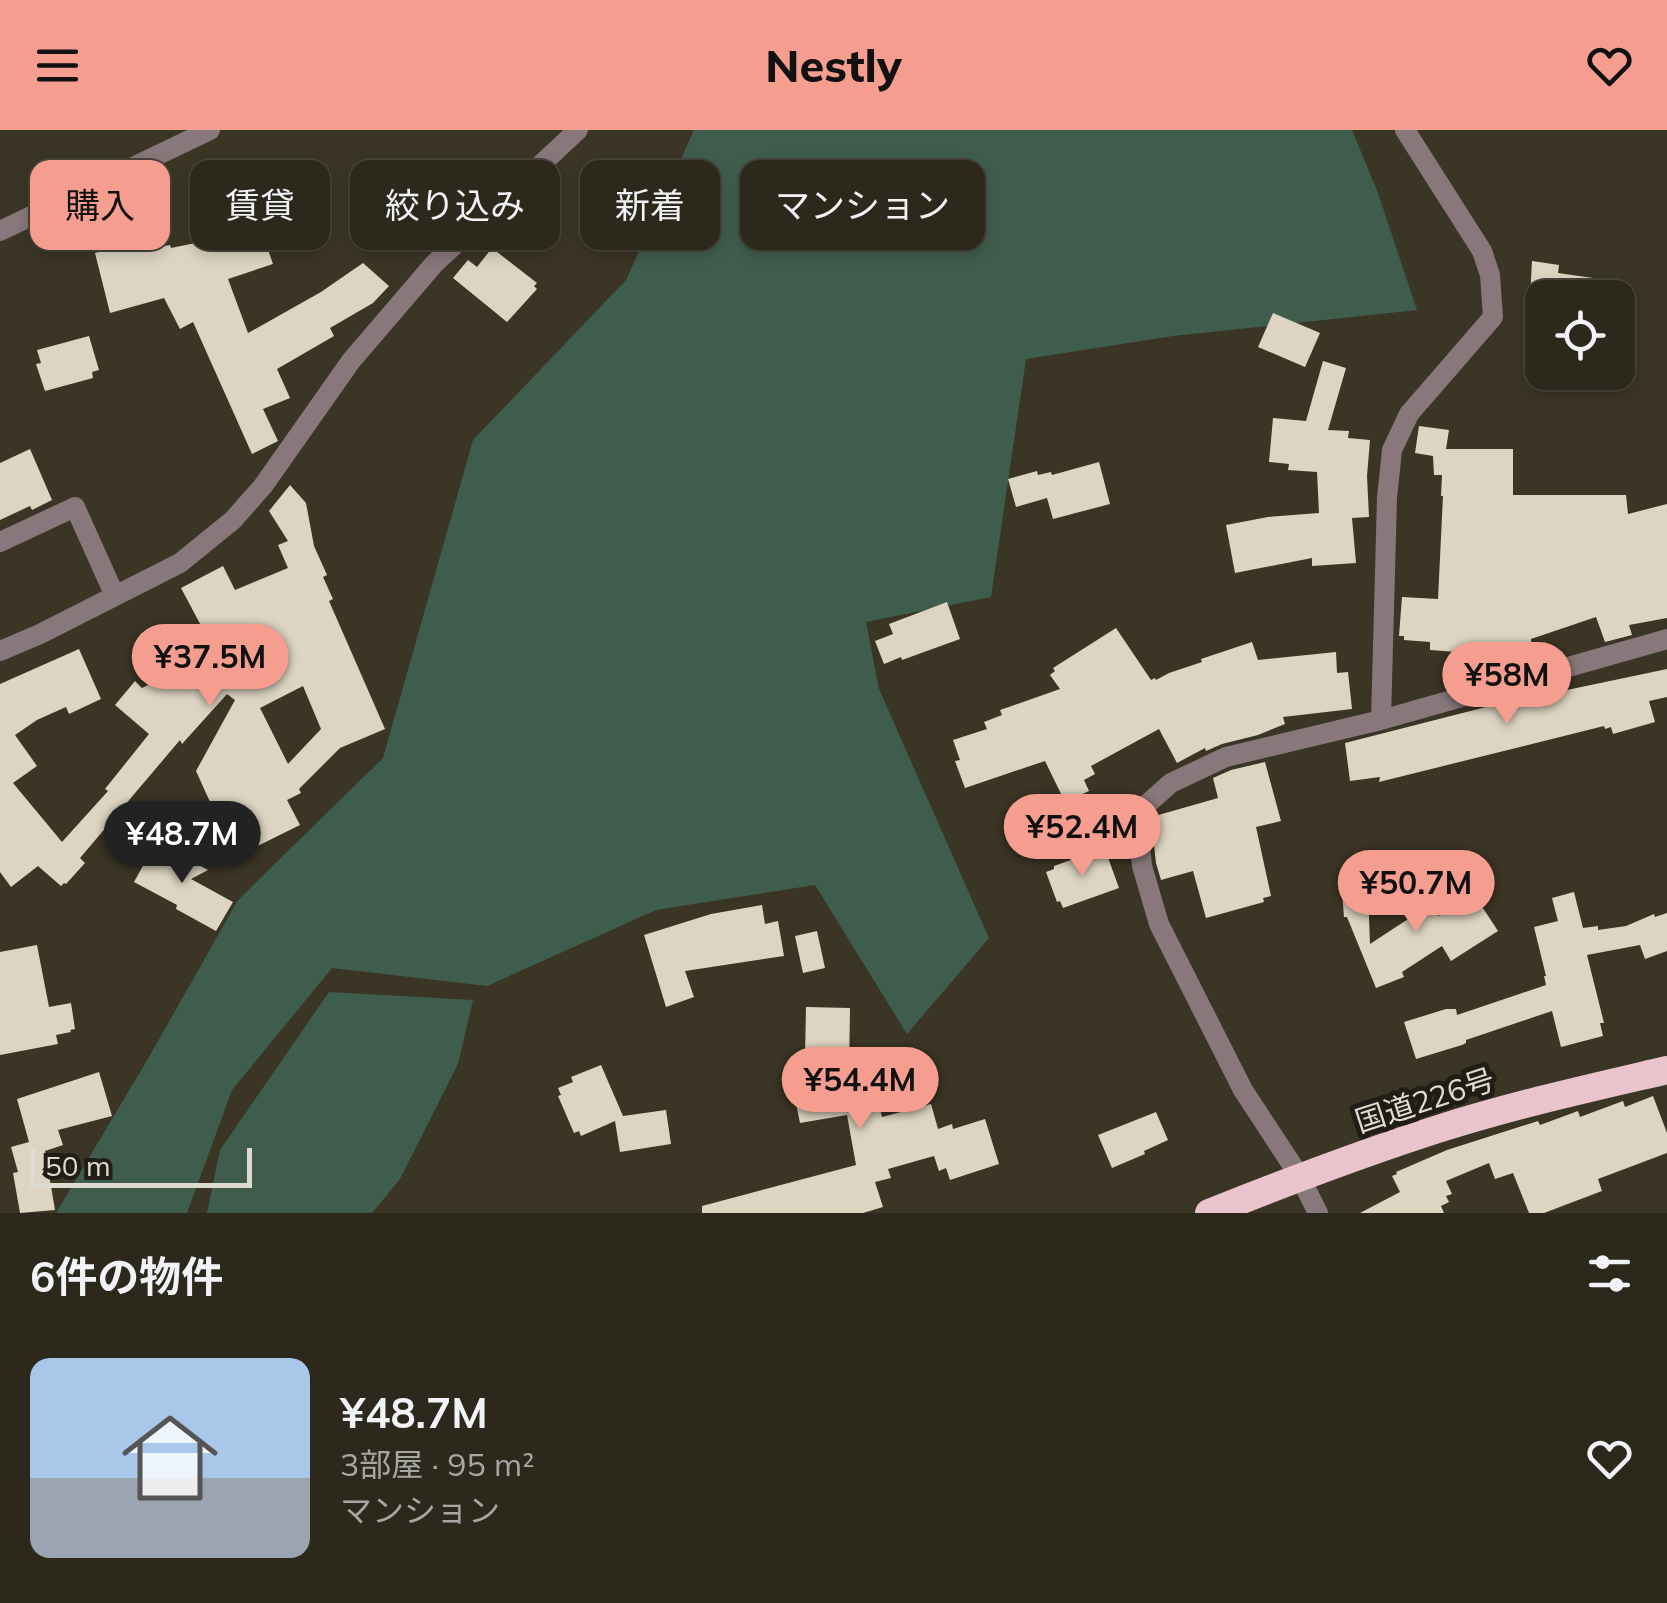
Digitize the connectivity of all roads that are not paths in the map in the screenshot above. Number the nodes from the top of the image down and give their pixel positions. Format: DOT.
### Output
graph roads {
  1 [pos="210,130"];
  2 [pos="578,130"];
  3 [pos="1405,130"];
  4 [pos="0,230"];
  5 [pos="0,542"];
  6 [pos="116,596"];
  7 [pos="1667,639"];
  8 [pos="0,651"];
  9 [pos="1382,720"];
  10 [pos="1667,1070"];
  11 [pos="1300,1177"];
  12 [pos="1209,1213"];
  13 [pos="1318,1213"];
  1 -- 4 [label="street"];
  2 -- 6 [label="street"];
  3 -- 9 [label="street"];
  5 -- 6 [label="street"];
  6 -- 8 [label="street"];
  7 -- 9 [label="street"];
  9 -- 11 [label="street"];
  10 -- 11 [label="highway, 国道226号"];
  11 -- 12 [label="highway, 国道226号"];
  11 -- 13 [label="street"];
}
